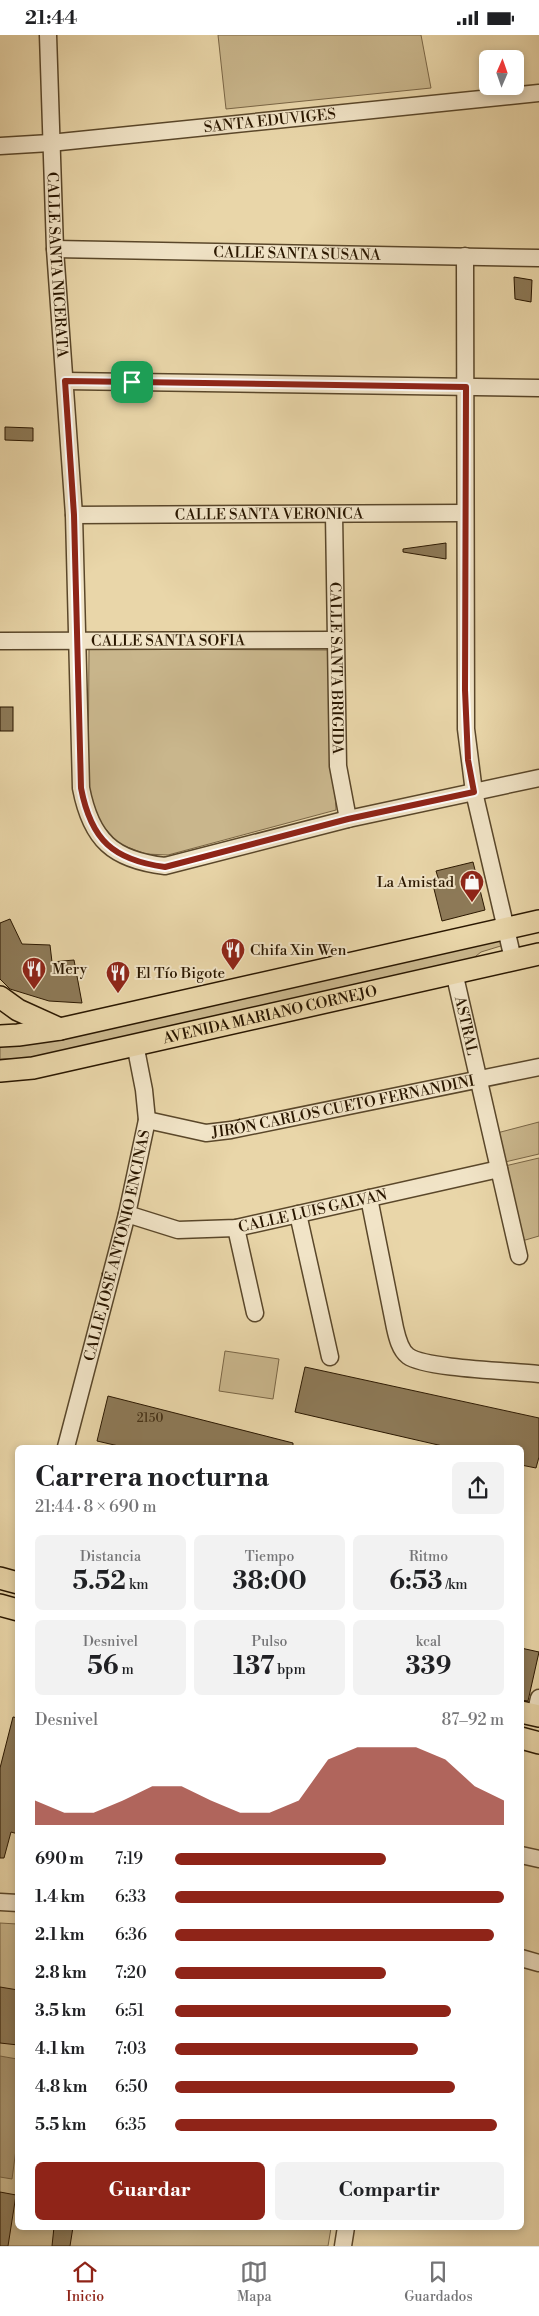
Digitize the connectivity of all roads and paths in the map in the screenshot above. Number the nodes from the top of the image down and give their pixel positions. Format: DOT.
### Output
graph roads {
  1 [pos="48,35"];
  2 [pos="539,93"];
  3 [pos="50,143"];
  4 [pos="0,146"];
  5 [pos="55,249"];
  6 [pos="465,256"];
  7 [pos="539,258"];
  8 [pos="65,381"];
  9 [pos="466,387"];
  10 [pos="539,388"];
  11 [pos="464,513"];
  12 [pos="334,514"];
  13 [pos="74,515"];
  14 [pos="335,640"];
  15 [pos="0,641"];
  16 [pos="77,641"];
  17 [pos="539,778"];
  18 [pos="474,792"];
  19 [pos="348,819"];
  20 [pos="539,921"];
  21 [pos="506,928"];
  22 [pos="539,954"];
  23 [pos="513,959"];
  24 [pos="454,972"];
  25 [pos="0,997"];
  26 [pos="60,1029"];
  27 [pos="0,1036"];
  28 [pos="135,1044"];
  29 [pos="539,1067"];
  30 [pos="0,1071"];
  31 [pos="478,1079"];
  32 [pos="148,1121"];
  33 [pos="499,1169"];
  34 [pos="369,1198"];
  35 [pos="127,1214"];
  36 [pos="298,1214"];
  37 [pos="236,1228"];
  38 [pos="519,1256"];
  39 [pos="254,1313"];
  40 [pos="330,1357"];
  41 [pos="539,1374"];
  42 [pos="67,1445"];
  43 [pos="0,1578"];
  44 [pos="15,1582"];
  45 [pos="524,1739"];
  46 [pos="539,1743"];
  47 [pos="524,1856"];
  48 [pos="539,1859"];
  49 [pos="0,1902"];
  50 [pos="15,1903"];
  51 [pos="524,1959"];
  52 [pos="539,1963"];
  53 [pos="346,2230"];
  54 [pos="343,2246"];
  1 -- 3 [label="street, CALLE SANTA NICERATA"];
  2 -- 3 [label="street, SANTA EDUVIGES"];
  3 -- 4 [label="street, SANTA EDUVIGES"];
  3 -- 5 [label="street, CALLE SANTA NICERATA"];
  5 -- 6 [label="street, CALLE SANTA SUSANA"];
  5 -- 8 [label="street, CALLE SANTA NICERATA"];
  6 -- 7 [label="street, CALLE SANTA SUSANA"];
  6 -- 9 [label="street"];
  8 -- 9 [label="street"];
  8 -- 13 [label="street, CALLE SANTA NICERATA"];
  9 -- 10 [label="street"];
  9 -- 11 [label="street"];
  11 -- 12 [label="street, CALLE SANTA VERONICA"];
  11 -- 18 [label="street"];
  12 -- 13 [label="street, CALLE SANTA VERONICA"];
  12 -- 14 [label="street, CALLE SANTA BRIGIDA"];
  13 -- 16 [label="street, CALLE SANTA NICERATA"];
  14 -- 16 [label="street, CALLE SANTA SOFIA"];
  14 -- 19 [label="street, CALLE SANTA BRIGIDA"];
  15 -- 16 [label="street, CALLE SANTA SOFIA"];
  16 -- 19 [label="street, CALLE SANTA NICERATA"];
  17 -- 18 [label="street"];
  18 -- 19 [label="street"];
  18 -- 21 [label="street"];
  20 -- 21 [label="main road, AVENIDA MARIANO CORNEJO"];
  21 -- 23 [label="street"];
  21 -- 26 [label="main road, AVENIDA MARIANO CORNEJO"];
  22 -- 23 [label="main road, AVENIDA MARIANO CORNEJO"];
  23 -- 24 [label="main road, AVENIDA MARIANO CORNEJO"];
  24 -- 28 [label="main road, AVENIDA MARIANO CORNEJO"];
  24 -- 31 [label="street, ASTRAL"];
  25 -- 26 [label="main road"];
  26 -- 27 [label="main road, AVENIDA MARIANO CORNEJO"];
  28 -- 30 [label="main road, AVENIDA MARIANO CORNEJO"];
  28 -- 32 [label="street, CALLE JOSÉ ANTONIO ENCINAS"];
  29 -- 31 [label="street, JIRÓN CARLOS CUETO FERNANDINI"];
  31 -- 32 [label="street, JIRÓN CARLOS CUETO FERNANDINI"];
  31 -- 33 [label="street, ASTRAL"];
  32 -- 35 [label="street, CALLE JOSÉ ANTONIO ENCINAS"];
  33 -- 34 [label="street, CALLE LUIS GALVAN"];
  33 -- 38 [label="street, ASTRAL"];
  34 -- 36 [label="street, CALLE LUIS GALVAN"];
  34 -- 41 [label="street"];
  35 -- 37 [label="street, CALLE LUIS GALVAN"];
  35 -- 42 [label="street, CALLE JOSÉ ANTONIO ENCINAS"];
  36 -- 37 [label="street, CALLE LUIS GALVAN"];
  36 -- 40 [label="street"];
  37 -- 39 [label="street"];
  43 -- 44 [label="main road"];
  45 -- 46 [label="main road"];
  47 -- 48 [label="street"];
  49 -- 50 [label="street"];
  51 -- 52 [label="street"];
  53 -- 54 [label="street"];
}
